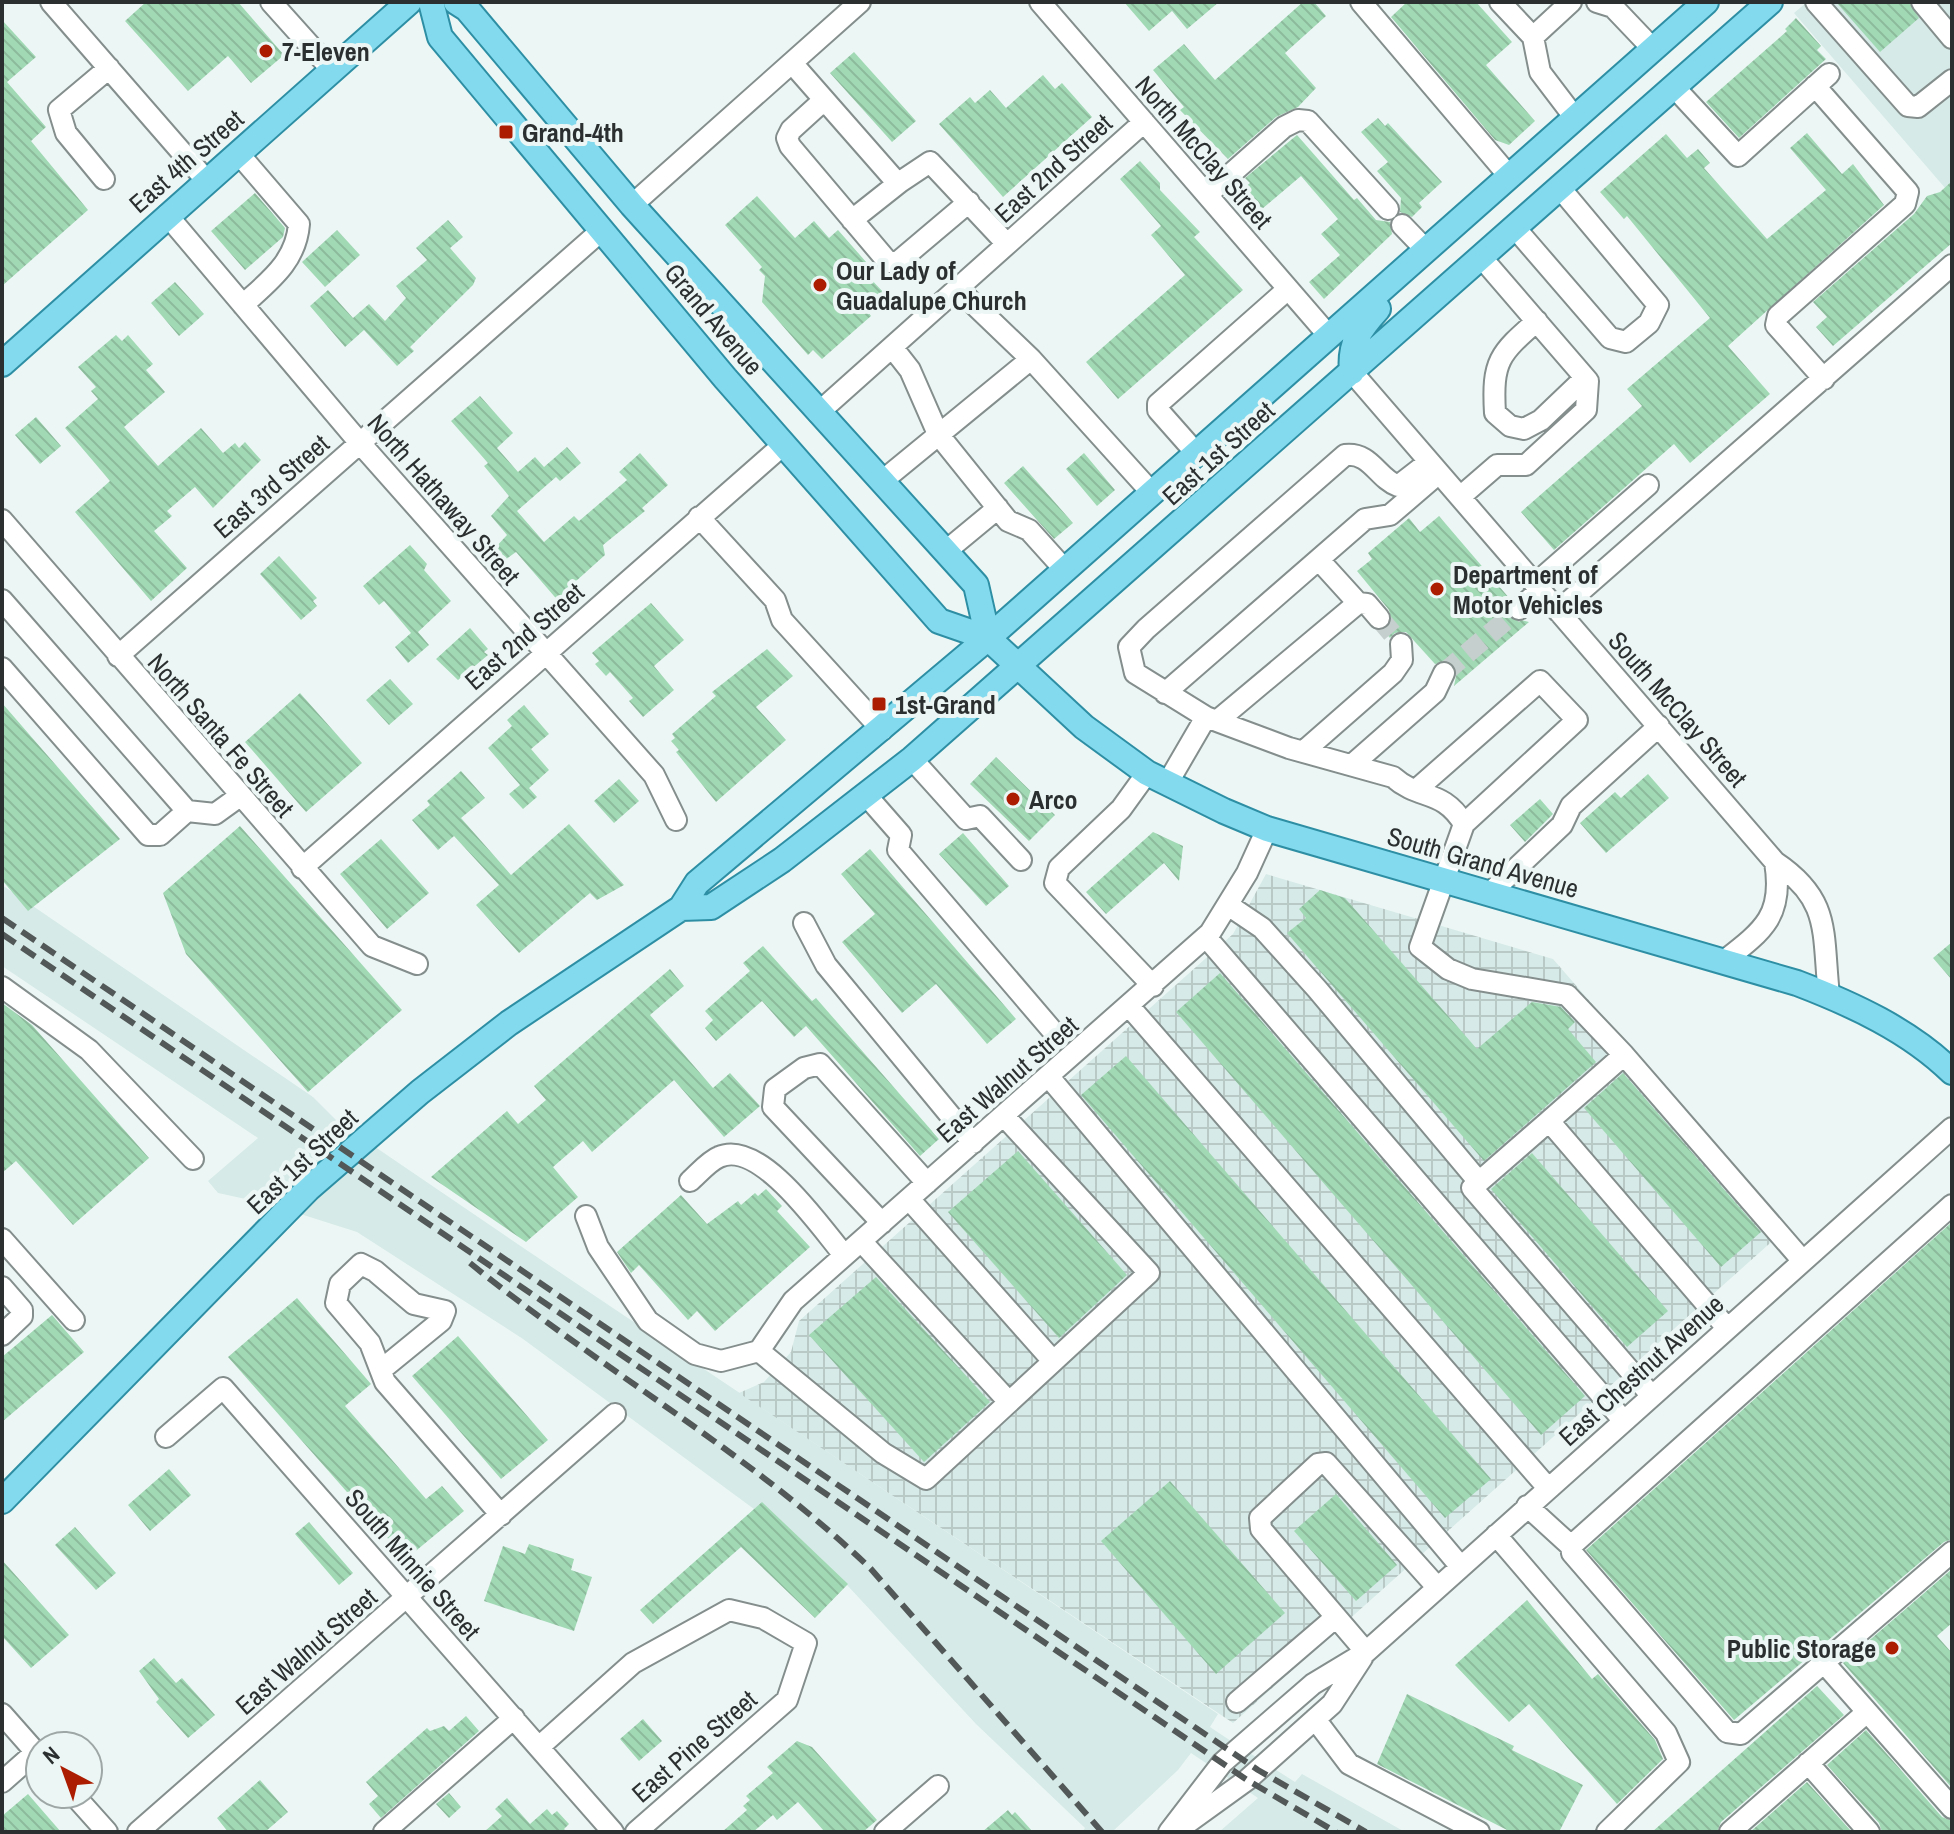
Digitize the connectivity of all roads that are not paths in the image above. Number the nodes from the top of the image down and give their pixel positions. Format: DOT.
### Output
graph roads {
  1 [pos="51,2"];
  2 [pos="271,2"];
  3 [pos="409,2"];
  4 [pos="431,2"];
  5 [pos="456,2"];
  6 [pos="860,2"];
  7 [pos="1040,2"];
  8 [pos="1361,2"];
  9 [pos="1500,2"];
  10 [pos="1571,2"];
  11 [pos="1597,2"];
  12 [pos="1706,2"];
  13 [pos="1770,2"];
  14 [pos="1816,2"];
  15 [pos="1922,2"];
  16 [pos="1533,37"];
  17 [pos="1952,38"];
  18 [pos="1653,49"];
  19 [pos="792,63"];
  20 [pos="109,68"];
  21 [pos="332,70"];
  22 [pos="1952,80"];
  23 [pos="1674,87"];
  24 [pos="824,100"];
  25 [pos="1575,118"];
  26 [pos="1144,122"];
  27 [pos="238,153"];
  28 [pos="1509,176"];
  29 [pos="104,179"];
  30 [pos="206,180"];
  31 [pos="900,182"];
  32 [pos="1560,188"];
  33 [pos="1207,195"];
  34 [pos="969,202"];
  35 [pos="632,205"];
  36 [pos="1388,209"];
  37 [pos="167,215"];
  38 [pos="1464,216"];
  39 [pos="852,220"];
  40 [pos="1402,225"];
  41 [pos="1515,228"];
  42 [pos="602,230"];
  43 [pos="1007,244"];
  44 [pos="1426,250"];
  45 [pos="1481,257"];
  46 [pos="1952,265"];
  47 [pos="958,289"];
  48 [pos="1288,289"];
  49 [pos="243,305"];
  50 [pos="1537,321"];
  51 [pos="1329,336"];
  52 [pos="892,347"];
  53 [pos="1031,359"];
  54 [pos="2,364"];
  55 [pos="1352,372"];
  56 [pos="1585,378"];
  57 [pos="1824,379"];
  58 [pos="818,413"];
  59 [pos="938,434"];
  60 [pos="359,442"];
  61 [pos="783,445"];
  62 [pos="1196,453"];
  63 [pos="1434,468"];
  64 [pos="881,482"];
  65 [pos="1648,485"];
  66 [pos="1152,493"];
  67 [pos="1460,497"];
  68 [pos="998,508"];
  69 [pos="699,517"];
  70 [pos="2,520"];
  71 [pos="946,551"];
  72 [pos="1319,560"];
  73 [pos="1065,570"];
  74 [pos="1538,587"];
  75 [pos="2,600"];
  76 [pos="1358,603"];
  77 [pos="1519,609"];
  78 [pos="1558,611"];
  79 [pos="1379,618"];
  80 [pos="988,638"];
  81 [pos="1401,644"];
  82 [pos="545,652"];
  83 [pos="118,656"];
  84 [pos="2,668"];
  85 [pos="1017,668"];
  86 [pos="1444,673"];
  87 [pos="1165,693"];
  88 [pos="1212,719"];
  89 [pos="1659,726"];
  90 [pos="882,730"];
  91 [pos="1304,751"];
  92 [pos="912,759"];
  93 [pos="1353,764"];
  94 [pos="1157,778"];
  95 [pos="1416,790"];
  96 [pos="866,795"];
  97 [pos="240,796"];
  98 [pos="187,811"];
  99 [pos="676,820"];
  100 [pos="1464,824"];
  101 [pos="1267,829"];
  102 [pos="1021,860"];
  103 [pos="1775,862"];
  104 [pos="302,868"];
  105 [pos="1446,881"];
  106 [pos="1490,893"];
  107 [pos="1228,905"];
  108 [pos="681,908"];
  109 [pos="804,923"];
  110 [pos="1206,937"];
  111 [pos="1724,961"];
  112 [pos="417,964"];
  113 [pos="1153,986"];
  114 [pos="2,987"];
  115 [pos="1829,995"];
  116 [pos="1129,1006"];
  117 [pos="1051,1029"];
  118 [pos="1624,1055"];
  119 [pos="1952,1072"];
  120 [pos="1049,1077"];
  121 [pos="1004,1116"];
  122 [pos="1549,1121"];
  123 [pos="1952,1128"];
  124 [pos="973,1143"];
  125 [pos="193,1159"];
  126 [pos="690,1181"];
  127 [pos="1479,1182"];
  128 [pos="927,1183"];
  129 [pos="909,1199"];
  130 [pos="1952,1205"];
  131 [pos="586,1216"];
  132 [pos="882,1223"];
  133 [pos="2,1239"];
  134 [pos="861,1241"];
  135 [pos="844,1255"];
  136 [pos="1802,1260"];
  137 [pos="2,1287"];
  138 [pos="74,1320"];
  139 [pos="1727,1328"];
  140 [pos="2,1335"];
  141 [pos="759,1351"];
  142 [pos="1053,1361"];
  143 [pos="381,1370"];
  144 [pos="1651,1395"];
  145 [pos="1009,1402"];
  146 [pos="615,1414"];
  147 [pos="1623,1420"];
  148 [pos="166,1437"];
  149 [pos="1548,1488"];
  150 [pos="2,1501"];
  151 [pos="1527,1506"];
  152 [pos="501,1515"];
  153 [pos="1496,1535"];
  154 [pos="1571,1546"];
  155 [pos="1952,1552"];
  156 [pos="1461,1567"];
  157 [pos="1437,1587"];
  158 [pos="408,1597"];
  159 [pos="1336,1617"];
  160 [pos="1366,1652"];
  161 [pos="1825,1664"];
  162 [pos="1237,1702"];
  163 [pos="1867,1712"];
  164 [pos="2,1714"];
  165 [pos="514,1718"];
  166 [pos="1315,1719"];
  167 [pos="24,1739"];
  168 [pos="539,1747"];
  169 [pos="1808,1763"];
  170 [pos="24,1766"];
  171 [pos="2,1782"];
  172 [pos="938,1786"];
  173 [pos="1952,1808"];
  174 [pos="87,1810"];
  175 [pos="107,1832"];
  176 [pos="138,1832"];
  177 [pos="384,1832"];
  178 [pos="613,1832"];
  179 [pos="636,1832"];
  180 [pos="885,1832"];
  181 [pos="1172,1832"];
  182 [pos="1479,1832"];
  183 [pos="1607,1832"];
  184 [pos="1730,1832"];
  185 [pos="1869,1832"];
  1 -- 20 [label="street"];
  2 -- 21 [label="street"];
  3 -- 21 [label="main road, East 4th Street"];
  4 -- 42 [label="main road, Grand Avenue"];
  5 -- 35 [label="main road, Grand Avenue"];
  6 -- 19 [label="street"];
  7 -- 26 [label="street, North McClay Street"];
  8 -- 28 [label="street"];
  9 -- 16 [label="street"];
  10 -- 16 [label="street"];
  11 -- 18 [label="street"];
  12 -- 18 [label="main road, East 1st Street"];
  13 -- 23 [label="main road, East 1st Street"];
  14 -- 22 [label="street"];
  15 -- 17 [label="street"];
  16 -- 25 [label="street"];
  18 -- 25 [label="main road, East 1st Street"];
  19 -- 24 [label="street"];
  19 -- 35 [label="street"];
  20 -- 29 [label="street"];
  20 -- 30 [label="street"];
  21 -- 27 [label="main road, East 4th Street"];
  23 -- 32 [label="main road, East 1st Street"];
  23 -- 57 [label="street"];
  24 -- 31 [label="street"];
  24 -- 39 [label="street"];
  25 -- 28 [label="main road, East 1st Street"];
  26 -- 33 [label="street, North McClay Street"];
  26 -- 43 [label="street, East 2nd Street"];
  27 -- 30 [label="main road, East 4th Street"];
  27 -- 49 [label="street"];
  28 -- 38 [label="main road, East 1st Street"];
  30 -- 37 [label="main road, East 4th Street"];
  31 -- 34 [label="street"];
  31 -- 39 [label="street"];
  32 -- 41 [label="main road, East 1st Street"];
  32 -- 41 [label="street"];
  33 -- 36 [label="street"];
  33 -- 48 [label="street, North McClay Street"];
  34 -- 39 [label="street"];
  34 -- 43 [label="street"];
  35 -- 58 [label="main road, Grand Avenue"];
  37 -- 49 [label="street, North Hathaway Street"];
  37 -- 54 [label="main road, East 4th Street"];
  38 -- 44 [label="main road, East 1st Street"];
  38 -- 55 [label="main road"];
  40 -- 44 [label="street"];
  41 -- 45 [label="main road, East 1st Street"];
  42 -- 60 [label="street, East 3rd Street"];
  42 -- 61 [label="main road, Grand Avenue"];
  43 -- 47 [label="street, East 2nd Street"];
  44 -- 51 [label="main road, East 1st Street"];
  45 -- 50 [label="street"];
  45 -- 55 [label="main road, East 1st Street"];
  46 -- 57 [label="street"];
  47 -- 52 [label="street, East 2nd Street"];
  47 -- 53 [label="street"];
  48 -- 51 [label="street, North McClay Street"];
  48 -- 62 [label="street"];
  49 -- 60 [label="street, North Hathaway Street"];
  50 -- 56 [label="street"];
  50 -- 56 [label="street"];
  51 -- 62 [label="main road, East 1st Street"];
  52 -- 58 [label="street, East 2nd Street"];
  52 -- 59 [label="street"];
  53 -- 59 [label="street"];
  53 -- 66 [label="street"];
  55 -- 63 [label="street, South McClay Street"];
  55 -- 85 [label="main road, East 1st Street"];
  56 -- 67 [label="street"];
  57 -- 78 [label="street"];
  58 -- 64 [label="main road, Grand Avenue"];
  59 -- 64 [label="street"];
  59 -- 68 [label="street"];
  60 -- 82 [label="street, North Hathaway Street"];
  60 -- 83 [label="street, East 3rd Street"];
  61 -- 69 [label="street, East 2nd Street"];
  61 -- 80 [label="main road, Grand Avenue"];
  62 -- 66 [label="main road, East 1st Street"];
  63 -- 67 [label="street, South McClay Street"];
  63 -- 72 [label="street"];
  63 -- 87 [label="street"];
  64 -- 71 [label="main road, Grand Avenue"];
  65 -- 74 [label="street"];
  66 -- 73 [label="main road, East 1st Street"];
  67 -- 74 [label="street, South McClay Street"];
  68 -- 71 [label="street"];
  68 -- 73 [label="street"];
  69 -- 82 [label="street, East 2nd Street"];
  69 -- 90 [label="street"];
  70 -- 83 [label="street, North Santa Fe Street"];
  71 -- 80 [label="main road, Grand Avenue"];
  72 -- 76 [label="street"];
  72 -- 87 [label="street"];
  73 -- 80 [label="main road, East 1st Street"];
  74 -- 77 [label="street"];
  74 -- 78 [label="street, South McClay Street"];
  75 -- 98 [label="street"];
  76 -- 79 [label="street"];
  76 -- 88 [label="street"];
  78 -- 89 [label="street, South McClay Street"];
  80 -- 85 [label="main road, Grand Avenue"];
  80 -- 90 [label="main road, East 1st Street"];
  81 -- 91 [label="street"];
  82 -- 99 [label="street, North Hathaway Street"];
  82 -- 104 [label="street, East 2nd Street"];
  83 -- 97 [label="street, North Santa Fe Street"];
  84 -- 98 [label="street"];
  85 -- 92 [label="main road, East 1st Street"];
  85 -- 94 [label="main road, South Grand Avenue"];
  86 -- 93 [label="street"];
  87 -- 88 [label="street"];
  88 -- 91 [label="street"];
  88 -- 94 [label="street"];
  89 -- 103 [label="street, South McClay Street"];
  89 -- 106 [label="street"];
  90 -- 108 [label="main road, East 1st Street"];
  91 -- 93 [label="street"];
  92 -- 96 [label="main road, East 1st Street"];
  92 -- 102 [label="street"];
  93 -- 95 [label="street"];
  94 -- 101 [label="main road, South Grand Avenue"];
  94 -- 113 [label="street"];
  95 -- 100 [label="street"];
  95 -- 100 [label="street"];
  96 -- 108 [label="main road, East 1st Street"];
  96 -- 117 [label="street"];
  97 -- 98 [label="street"];
  97 -- 104 [label="street, North Santa Fe Street"];
  100 -- 105 [label="street"];
  101 -- 105 [label="main road, South Grand Avenue"];
  101 -- 107 [label="street, East Walnut Street"];
  103 -- 111 [label="street"];
  103 -- 115 [label="street, South McClay Street"];
  104 -- 112 [label="street, North Santa Fe Street"];
  105 -- 106 [label="main road, South Grand Avenue"];
  105 -- 118 [label="street"];
  106 -- 111 [label="main road, South Grand Avenue"];
  107 -- 110 [label="street, East Walnut Street"];
  107 -- 127 [label="street"];
  108 -- 150 [label="main road, East 1st Street"];
  109 -- 124 [label="street"];
  110 -- 113 [label="street, East Walnut Street"];
  110 -- 147 [label="street"];
  111 -- 115 [label="main road, South Grand Avenue"];
  113 -- 116 [label="street, East Walnut Street"];
  114 -- 125 [label="street"];
  115 -- 119 [label="main road, South Grand Avenue"];
  116 -- 120 [label="street, East Walnut Street"];
  116 -- 149 [label="street"];
  118 -- 122 [label="street"];
  118 -- 136 [label="street"];
  120 -- 121 [label="street, East Walnut Street"];
  120 -- 156 [label="street"];
  121 -- 124 [label="street, East Walnut Street"];
  121 -- 142 [label="street"];
  122 -- 127 [label="street"];
  122 -- 139 [label="street"];
  123 -- 136 [label="street, East Chestnut Avenue"];
  124 -- 128 [label="street, East Walnut Street"];
  126 -- 135 [label="street"];
  127 -- 144 [label="street"];
  128 -- 129 [label="street, East Walnut Street"];
  128 -- 132 [label="street"];
  129 -- 132 [label="street, East Walnut Street"];
  129 -- 142 [label="street"];
  130 -- 154 [label="street"];
  131 -- 141 [label="street"];
  132 -- 134 [label="street, East Walnut Street"];
  133 -- 138 [label="street"];
  134 -- 135 [label="street, East Walnut Street"];
  134 -- 145 [label="street"];
  135 -- 141 [label="street, East Walnut Street"];
  136 -- 139 [label="street, East Chestnut Avenue"];
  137 -- 140 [label="street"];
  139 -- 144 [label="street, East Chestnut Avenue"];
  141 -- 145 [label="street"];
  142 -- 145 [label="street"];
  143 -- 143 [label="street"];
  143 -- 152 [label="street"];
  144 -- 147 [label="street, East Chestnut Avenue"];
  146 -- 152 [label="street, East Walnut Street"];
  147 -- 149 [label="street, East Chestnut Avenue"];
  148 -- 158 [label="street, South Minnie Street"];
  149 -- 151 [label="street, East Chestnut Avenue"];
  151 -- 153 [label="street, East Chestnut Avenue"];
  151 -- 154 [label="street"];
  152 -- 158 [label="street, East Walnut Street"];
  153 -- 156 [label="street, East Chestnut Avenue"];
  153 -- 183 [label="street"];
  154 -- 161 [label="street"];
  155 -- 161 [label="street"];
  156 -- 157 [label="street, East Chestnut Avenue"];
  157 -- 159 [label="street"];
  157 -- 160 [label="street, East Chestnut Avenue"];
  158 -- 165 [label="street, South Minnie Street"];
  158 -- 176 [label="street, East Walnut Street"];
  159 -- 160 [label="street"];
  159 -- 162 [label="street"];
  160 -- 166 [label="street, East Chestnut Avenue"];
  160 -- 181 [label="street, East Chestnut Avenue"];
  161 -- 163 [label="street"];
  163 -- 169 [label="street"];
  163 -- 173 [label="street"];
  164 -- 167 [label="street"];
  165 -- 168 [label="street, South Minnie Street"];
  165 -- 177 [label="street"];
  166 -- 181 [label="street, East Chestnut Avenue"];
  166 -- 182 [label="street"];
  168 -- 178 [label="street, South Minnie Street"];
  168 -- 179 [label="street, East Pine Street"];
  169 -- 184 [label="street"];
  169 -- 185 [label="street"];
  170 -- 171 [label="street"];
  172 -- 180 [label="street"];
  174 -- 175 [label="street"];
}
